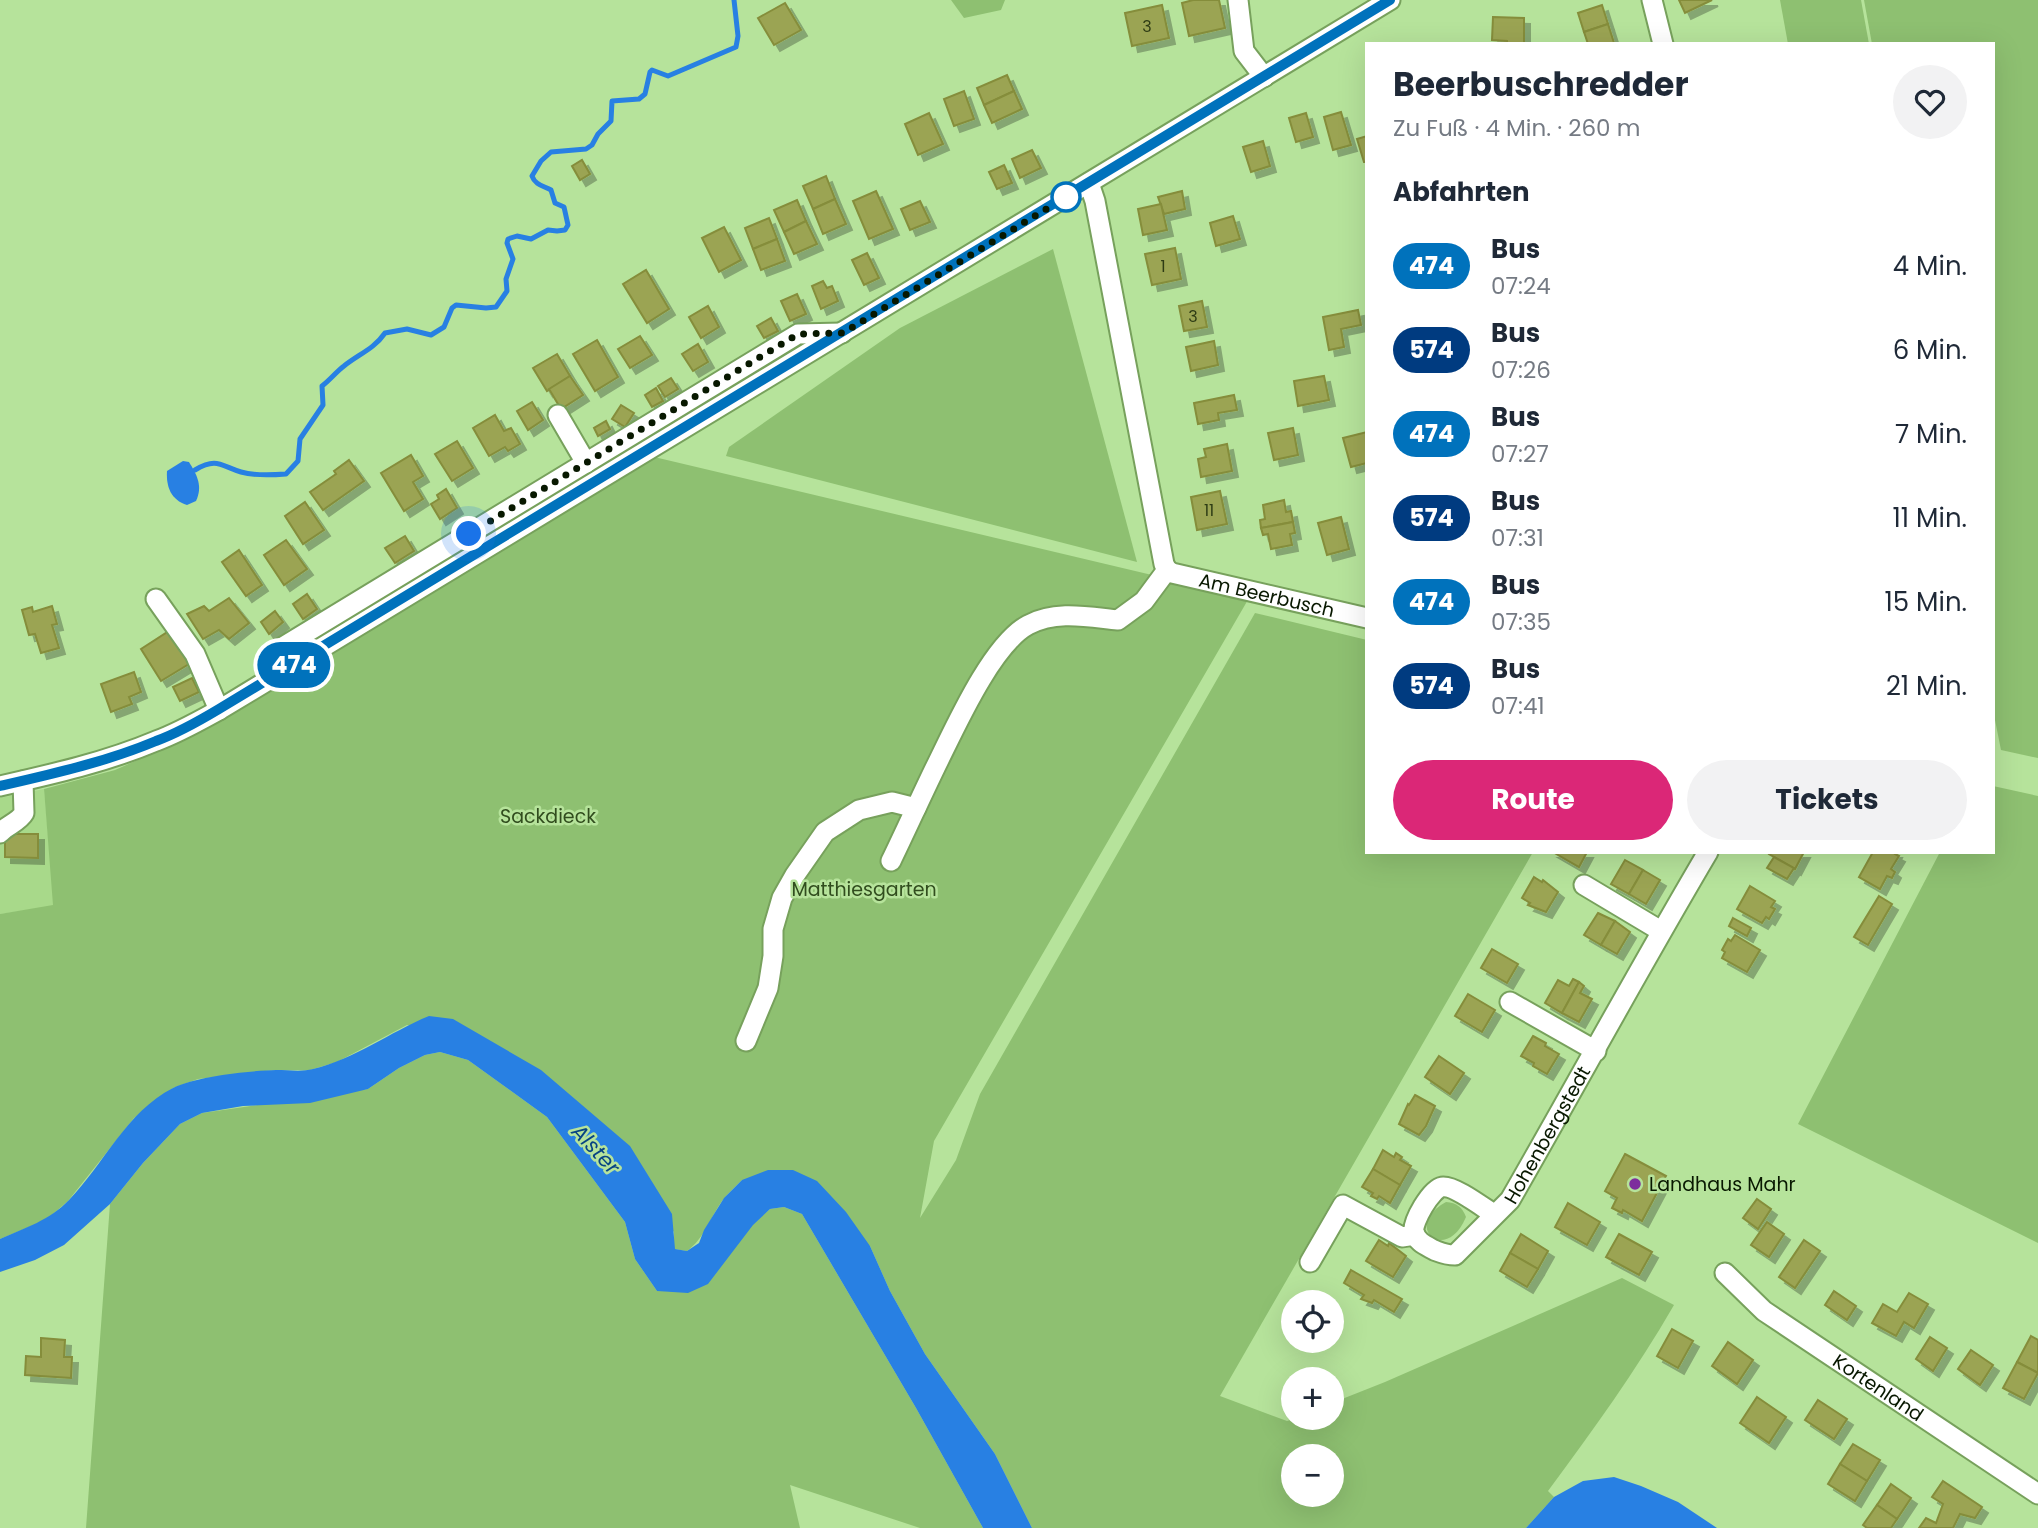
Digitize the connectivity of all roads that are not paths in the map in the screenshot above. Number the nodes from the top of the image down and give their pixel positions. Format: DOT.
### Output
graph roads {
  1 [pos="1238,0"];
  2 [pos="1390,0"];
  3 [pos="1651,0"];
  4 [pos="1662,42"];
  5 [pos="1264,77"];
  6 [pos="1089,183"];
  7 [pos="843,333"];
  8 [pos="558,415"];
  9 [pos="586,463"];
  10 [pos="1167,570"];
  11 [pos="156,599"];
  12 [pos="1365,618"];
  13 [pos="281,648"];
  14 [pos="219,709"];
  15 [pos="23,780"];
  16 [pos="0,786"];
  17 [pos="916,808"];
  18 [pos="0,833"];
  19 [pos="1707,854"];
  20 [pos="891,861"];
  21 [pos="1584,886"];
  22 [pos="1661,930"];
  23 [pos="1510,1002"];
  24 [pos="746,1041"];
  25 [pos="1596,1051"];
  26 [pos="1495,1215"];
  27 [pos="1415,1235"];
  28 [pos="1310,1262"];
  29 [pos="1725,1273"];
  30 [pos="2038,1494"];
  1 -- 5 [label="street"];
  2 -- 5 [label="street"];
  3 -- 4 [label="street"];
  5 -- 6 [label="street"];
  6 -- 7 [label="street"];
  6 -- 10 [label="street"];
  7 -- 9 [label="street"];
  7 -- 14 [label="street"];
  8 -- 9 [label="street"];
  9 -- 13 [label="street"];
  10 -- 12 [label="street, Am Beerbusch"];
  10 -- 17 [label="street"];
  11 -- 14 [label="street"];
  14 -- 15 [label="street"];
  15 -- 16 [label="street"];
  15 -- 18 [label="street"];
  17 -- 20 [label="street"];
  17 -- 24 [label="street"];
  19 -- 22 [label="street, Hohenbergstedt"];
  21 -- 22 [label="street"];
  22 -- 25 [label="street, Hohenbergstedt"];
  23 -- 25 [label="street, Hohenbergstedt"];
  25 -- 26 [label="street, Hohenbergstedt"];
  26 -- 27 [label="street, Hohenbergstedt"];
  26 -- 27 [label="street, Hohenbergstedt"];
  27 -- 28 [label="street, Hohenbergstedt"];
  29 -- 30 [label="street, Kortenland"];
}
